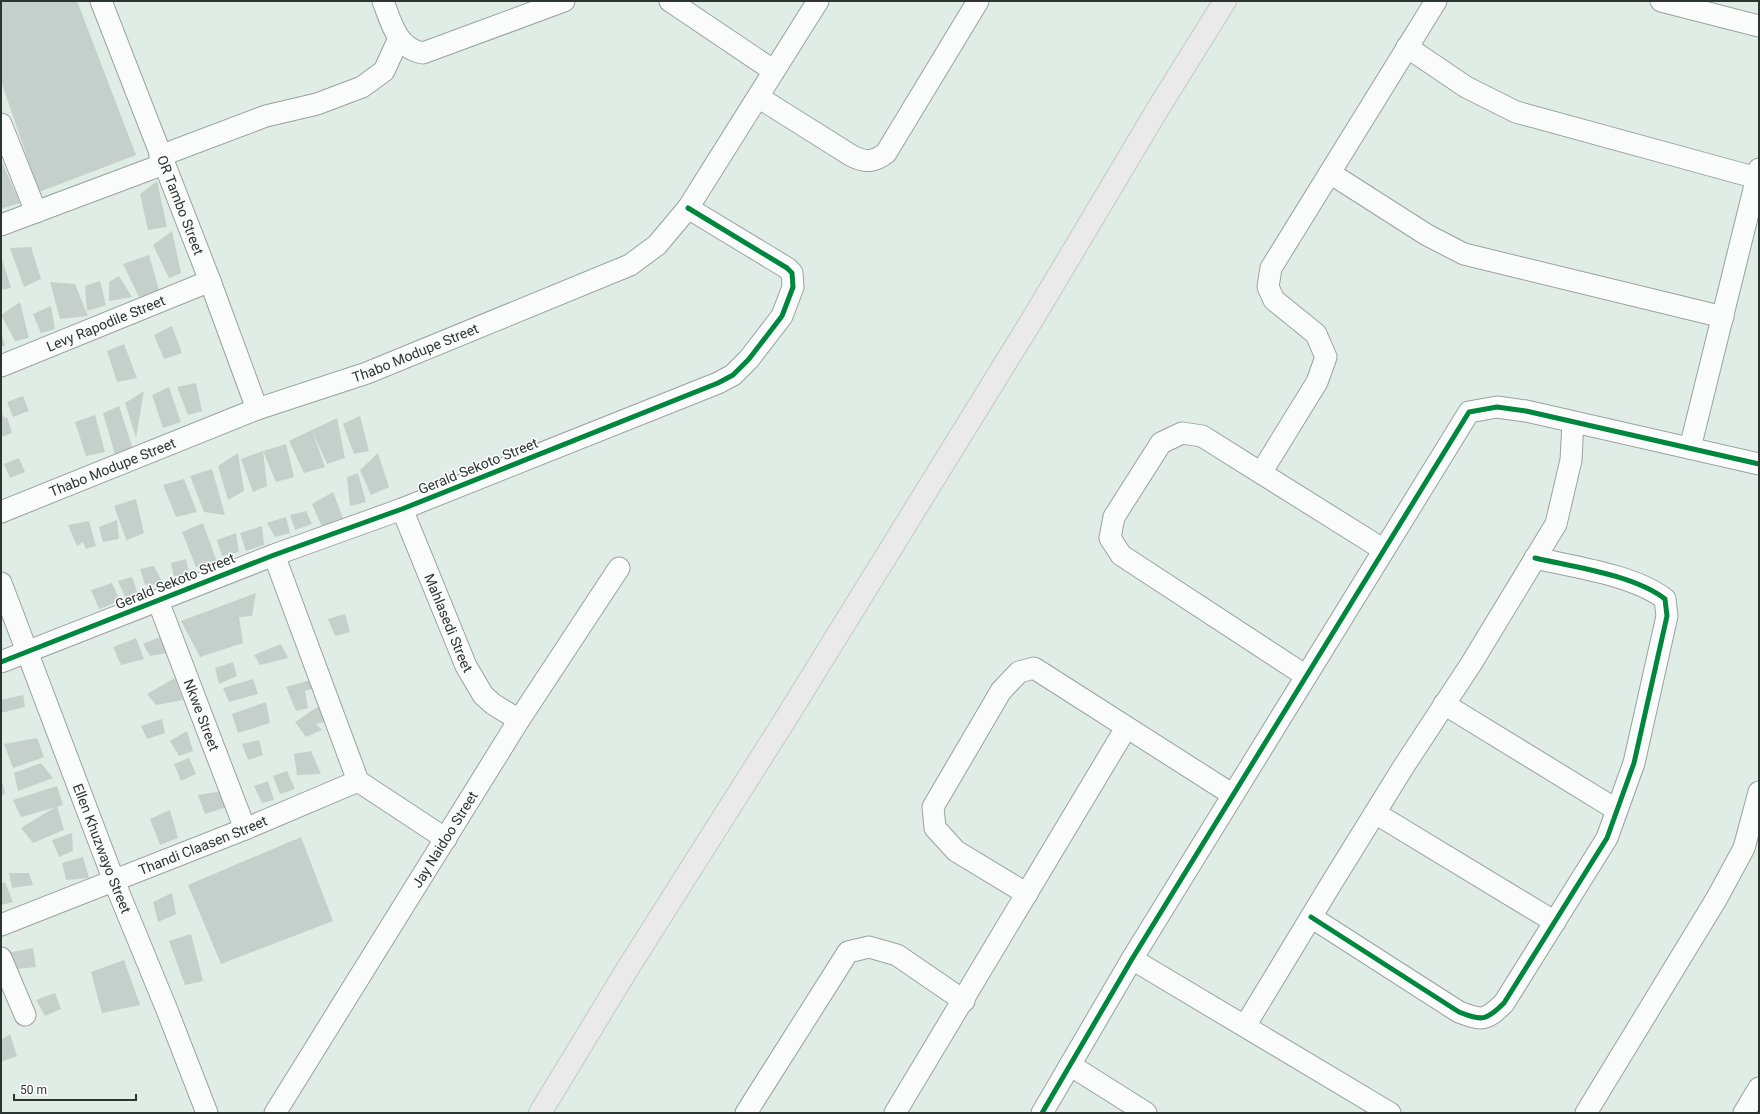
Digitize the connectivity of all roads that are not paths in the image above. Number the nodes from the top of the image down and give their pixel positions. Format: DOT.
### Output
graph roads {
  1 [pos="101,1"];
  2 [pos="383,1"];
  3 [pos="564,1"];
  4 [pos="670,1"];
  5 [pos="818,1"];
  6 [pos="978,1"];
  7 [pos="1225,1"];
  8 [pos="1436,1"];
  9 [pos="1660,1"];
  10 [pos="523,8"];
  11 [pos="1759,26"];
  12 [pos="399,38"];
  13 [pos="1408,47"];
  14 [pos="774,71"];
  15 [pos="758,97"];
  16 [pos="1,124"];
  17 [pos="162,160"];
  18 [pos="1330,173"];
  19 [pos="1758,174"];
  20 [pos="688,208"];
  21 [pos="36,212"];
  22 [pos="1,225"];
  23 [pos="210,281"];
  24 [pos="1723,317"];
  25 [pos="1,366"];
  26 [pos="257,410"];
  27 [pos="1573,422"];
  28 [pos="1690,448"];
  29 [pos="1759,464"];
  30 [pos="1261,473"];
  31 [pos="402,509"];
  32 [pos="1,512"];
  33 [pos="1384,550"];
  34 [pos="274,555"];
  35 [pos="1535,558"];
  36 [pos="619,568"];
  37 [pos="1,583"];
  38 [pos="158,601"];
  39 [pos="27,652"];
  40 [pos="1,662"];
  41 [pos="1306,676"];
  42 [pos="1444,704"];
  43 [pos="519,720"];
  44 [pos="1126,728"];
  45 [pos="358,781"];
  46 [pos="1759,792"];
  47 [pos="1233,795"];
  48 [pos="1617,810"];
  49 [pos="1375,813"];
  50 [pos="245,829"];
  51 [pos="446,838"];
  52 [pos="1751,850"];
  53 [pos="114,881"];
  54 [pos="1027,894"];
  55 [pos="1311,917"];
  56 [pos="1555,922"];
  57 [pos="1,925"];
  58 [pos="1,958"];
  59 [pos="1132,959"];
  60 [pos="964,1001"];
  61 [pos="25,1015"];
  62 [pos="1244,1026"];
  63 [pos="1070,1065"];
  64 [pos="1758,1093"];
  65 [pos="207,1113"];
  66 [pos="275,1113"];
  67 [pos="540,1113"];
  68 [pos="746,1113"];
  69 [pos="895,1113"];
  70 [pos="1042,1113"];
  71 [pos="1146,1113"];
  72 [pos="1390,1113"];
  73 [pos="1586,1113"];
  74 [pos="1744,1113"];
  1 -- 17 [label="street, OR Tambo Street"];
  2 -- 12 [label="street"];
  3 -- 10 [label="street"];
  4 -- 14 [label="street"];
  5 -- 14 [label="street, Thabo Modupe Street"];
  6 -- 15 [label="street"];
  7 -- 67 [label="main road"];
  8 -- 13 [label="street"];
  9 -- 11 [label="street"];
  10 -- 12 [label="street"];
  12 -- 17 [label="street"];
  13 -- 18 [label="street"];
  13 -- 19 [label="street"];
  14 -- 15 [label="street, Thabo Modupe Street"];
  15 -- 20 [label="street, Thabo Modupe Street"];
  16 -- 21 [label="street"];
  17 -- 21 [label="street"];
  17 -- 23 [label="street, OR Tambo Street"];
  18 -- 24 [label="street"];
  18 -- 30 [label="street"];
  19 -- 24 [label="street"];
  20 -- 26 [label="street, Thabo Modupe Street"];
  20 -- 31 [label="street, Gerald Sekoto Street"];
  21 -- 22 [label="street"];
  23 -- 25 [label="street, Levy Rapodile Street"];
  23 -- 26 [label="street, OR Tambo Street"];
  24 -- 28 [label="street"];
  26 -- 32 [label="street, Thabo Modupe Street"];
  27 -- 28 [label="street"];
  27 -- 33 [label="street"];
  27 -- 35 [label="street"];
  28 -- 29 [label="street"];
  30 -- 33 [label="street"];
  30 -- 41 [label="street"];
  31 -- 34 [label="street, Gerald Sekoto Street"];
  31 -- 43 [label="street, Mahlasedi Street"];
  33 -- 41 [label="street"];
  34 -- 38 [label="street, Gerald Sekoto Street"];
  34 -- 45 [label="street"];
  35 -- 42 [label="street"];
  35 -- 48 [label="street"];
  36 -- 43 [label="street, Jay Naidoo Street"];
  37 -- 39 [label="street, Ellen Khuzwayo Street"];
  38 -- 39 [label="street, Gerald Sekoto Street"];
  38 -- 50 [label="street, Nkwe Street"];
  39 -- 40 [label="street, Gerald Sekoto Street"];
  39 -- 53 [label="street, Ellen Khuzwayo Street"];
  41 -- 47 [label="street"];
  42 -- 48 [label="street"];
  42 -- 49 [label="street"];
  43 -- 51 [label="street, Jay Naidoo Street"];
  44 -- 47 [label="street"];
  44 -- 54 [label="street"];
  44 -- 54 [label="street"];
  45 -- 50 [label="street, Thandi Claasen Street"];
  45 -- 51 [label="street"];
  46 -- 52 [label="street"];
  47 -- 59 [label="street"];
  48 -- 56 [label="street"];
  49 -- 55 [label="street"];
  49 -- 56 [label="street"];
  50 -- 53 [label="street, Thandi Claasen Street"];
  51 -- 66 [label="street, Jay Naidoo Street"];
  52 -- 73 [label="street"];
  53 -- 57 [label="street, Thandi Claasen Street"];
  53 -- 65 [label="street, Ellen Khuzwayo Street"];
  54 -- 60 [label="street"];
  55 -- 56 [label="street"];
  55 -- 62 [label="street"];
  58 -- 61 [label="street"];
  59 -- 62 [label="street"];
  59 -- 63 [label="street"];
  60 -- 68 [label="street"];
  60 -- 69 [label="street"];
  62 -- 72 [label="street"];
  63 -- 70 [label="street"];
  63 -- 71 [label="street"];
  64 -- 74 [label="street"];
}
